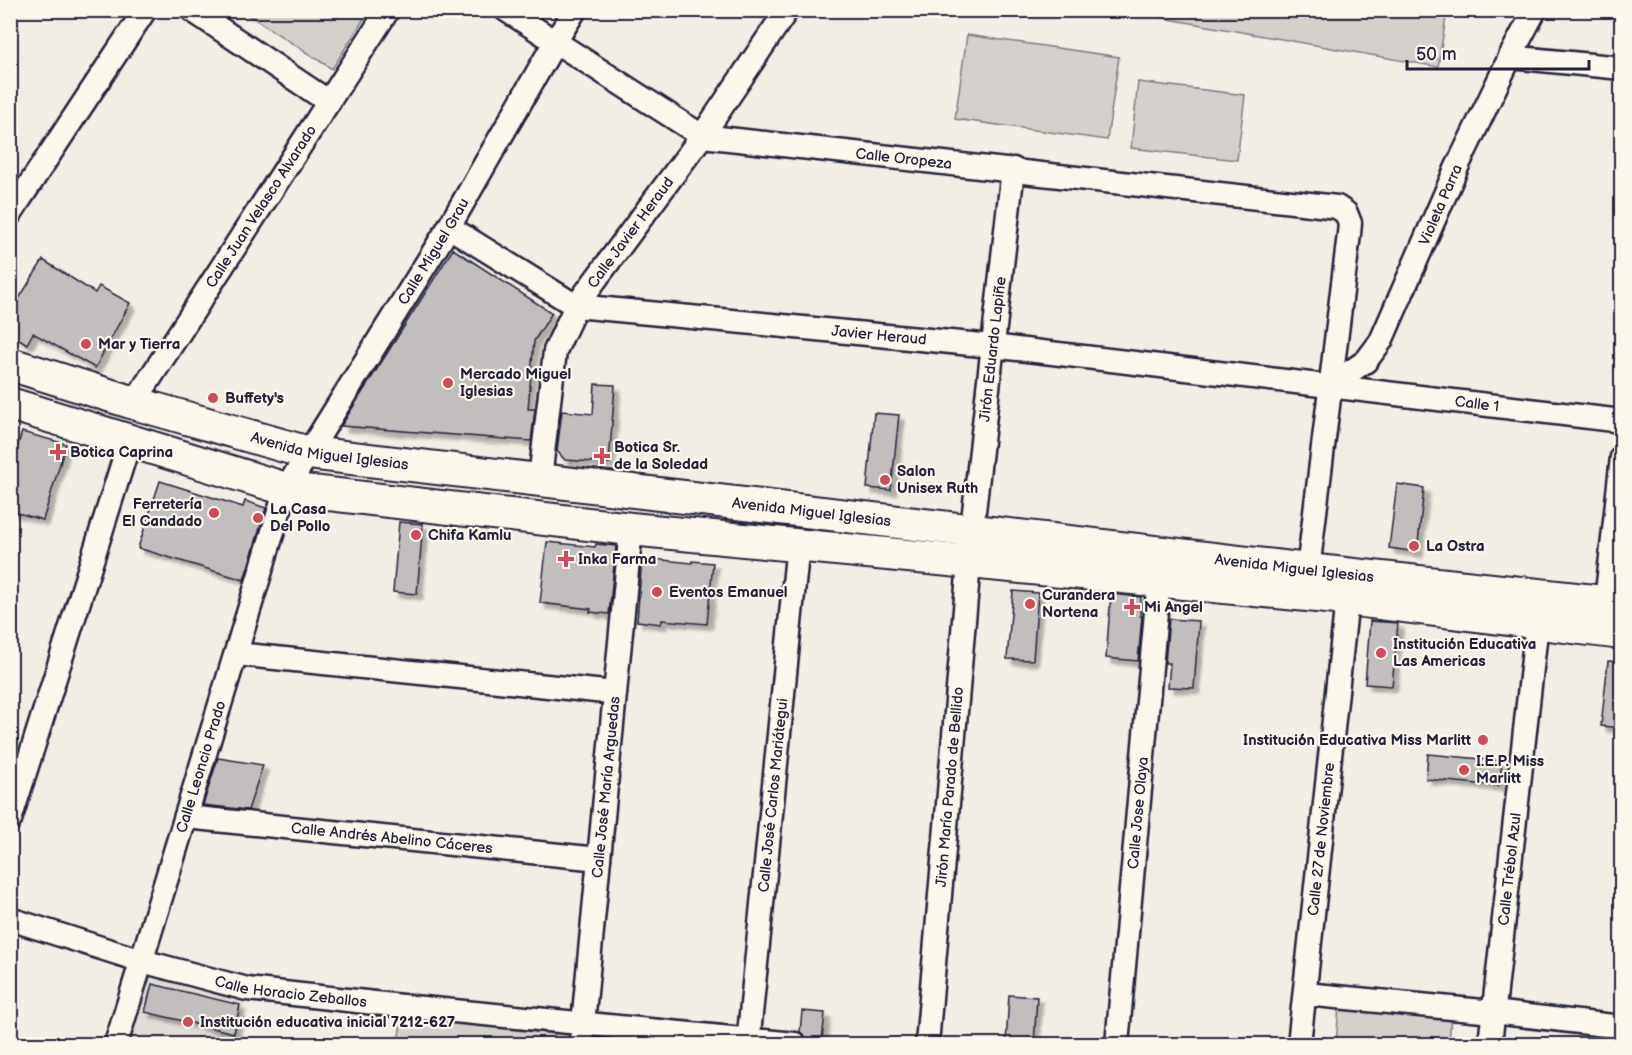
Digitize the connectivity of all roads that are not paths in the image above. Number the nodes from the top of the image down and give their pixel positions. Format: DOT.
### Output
graph roads {
  1 [pos="145,10"];
  2 [pos="192,10"];
  3 [pos="388,10"];
  4 [pos="506,10"];
  5 [pos="575,10"];
  6 [pos="787,10"];
  7 [pos="1535,10"];
  8 [pos="555,42"];
  9 [pos="1510,57"];
  10 [pos="1622,68"];
  11 [pos="329,102"];
  12 [pos="702,136"];
  13 [pos="1013,169"];
  14 [pos="10,214"];
  15 [pos="449,227"];
  16 [pos="576,306"];
  17 [pos="992,346"];
  18 [pos="10,364"];
  19 [pos="1331,385"];
  20 [pos="134,403"];
  21 [pos="10,404"];
  22 [pos="1622,422"];
  23 [pos="130,440"];
  24 [pos="309,453"];
  25 [pos="1622,457"];
  26 [pos="540,479"];
  27 [pos="286,489"];
  28 [pos="631,529"];
  29 [pos="972,529"];
  30 [pos="798,544"];
  31 [pos="969,562"];
  32 [pos="1308,570"];
  33 [pos="1159,579"];
  34 [pos="1347,599"];
  35 [pos="1614,603"];
  36 [pos="1537,623"];
  37 [pos="1622,633"];
  38 [pos="236,654"];
  39 [pos="615,693"];
  40 [pos="186,817"];
  41 [pos="10,820"];
  42 [pos="598,859"];
  43 [pos="10,919"];
  44 [pos="142,961"];
  45 [pos="1305,993"];
  46 [pos="1493,1012"];
  47 [pos="1622,1027"];
  48 [pos="582,1034"];
  49 [pos="748,1042"];
  50 [pos="116,1044"];
  51 [pos="795,1044"];
  52 [pos="927,1044"];
  53 [pos="1117,1044"];
  54 [pos="1299,1044"];
  55 [pos="1491,1044"];
  1 -- 14 [label="street"];
  2 -- 11 [label="street"];
  3 -- 11 [label="street, Calle Juan Velasco Alvarado"];
  4 -- 8 [label="street, Calle Oropeza"];
  5 -- 8 [label="street, Calle Miguel Grau"];
  6 -- 12 [label="street, Calle Javier Heraud"];
  7 -- 9 [label="street, Violeta Parra"];
  8 -- 12 [label="street, Calle Oropeza"];
  8 -- 15 [label="street, Calle Miguel Grau"];
  9 -- 10 [label="street"];
  9 -- 19 [label="street, Violeta Parra"];
  11 -- 20 [label="street, Calle Juan Velasco Alvarado"];
  12 -- 13 [label="street, Calle Oropeza"];
  12 -- 16 [label="street, Calle Javier Heraud"];
  13 -- 17 [label="street, Jirón Eduardo Lapiñe"];
  13 -- 19 [label="street, Calle Oropeza"];
  15 -- 16 [label="street, Javier Heraud"];
  15 -- 24 [label="street, Calle Miguel Grau"];
  16 -- 17 [label="street, Javier Heraud"];
  16 -- 26 [label="street, Calle Javier Heraud"];
  17 -- 19 [label="street, Javier Heraud"];
  17 -- 29 [label="street, Jirón Eduardo Lapiñe"];
  18 -- 20 [label="main road, Avenida Miguel Iglesias"];
  19 -- 22 [label="street, Calle 1"];
  19 -- 32 [label="street"];
  20 -- 24 [label="main road, Avenida Miguel Iglesias"];
  21 -- 23 [label="main road, Avenida Miguel Iglesias"];
  23 -- 27 [label="main road, Avenida Miguel Iglesias"];
  23 -- 41 [label="street"];
  24 -- 26 [label="main road, Avenida Miguel Iglesias"];
  24 -- 27 [label="street, Calle Miguel Grau"];
  25 -- 35 [label="street"];
  26 -- 29 [label="main road, Avenida Miguel Iglesias"];
  27 -- 28 [label="main road, Avenida Miguel Iglesias"];
  27 -- 38 [label="street, Calle Leoncio Prado"];
  28 -- 30 [label="main road, Avenida Miguel Iglesias"];
  28 -- 39 [label="street, Calle José María Arguedas"];
  29 -- 31 [label="street, Jirón María Parado de Bellido"];
  29 -- 32 [label="main road, Avenida Miguel Iglesias"];
  30 -- 31 [label="main road, Avenida Miguel Iglesias"];
  30 -- 49 [label="street, Calle José Carlos Mariátegui"];
  31 -- 33 [label="main road, Avenida Miguel Iglesias"];
  31 -- 52 [label="street, Jirón María Parado de Bellido"];
  32 -- 35 [label="main road, Avenida Miguel Iglesias"];
  33 -- 34 [label="main road, Avenida Miguel Iglesias"];
  33 -- 53 [label="street, Calle Jose Olaya"];
  34 -- 36 [label="main road, Avenida Miguel Iglesias"];
  34 -- 45 [label="street, Calle 27 de Noviembre"];
  36 -- 37 [label="main road, Avenida Miguel Iglesias"];
  36 -- 46 [label="street, Calle Trébol Azul"];
  38 -- 39 [label="street"];
  38 -- 40 [label="street, Calle Leoncio Prado"];
  39 -- 42 [label="street, Calle José María Arguedas"];
  40 -- 42 [label="street, Calle Andrés Abelino Cáceres"];
  40 -- 44 [label="street, Calle Leoncio Prado"];
  42 -- 48 [label="street, Calle José María Arguedas"];
  43 -- 44 [label="street, Calle Horacio Zeballos"];
  44 -- 48 [label="street, Calle Horacio Zeballos"];
  44 -- 50 [label="street, Calle Leoncio Prado"];
  45 -- 46 [label="street"];
  45 -- 54 [label="street, Calle 27 de Noviembre"];
  46 -- 47 [label="street"];
  46 -- 55 [label="street, Calle Trébol Azul"];
  48 -- 49 [label="street, Calle Horacio Zeballos"];
  49 -- 51 [label="street, Calle Horacio Zeballos"];
}
